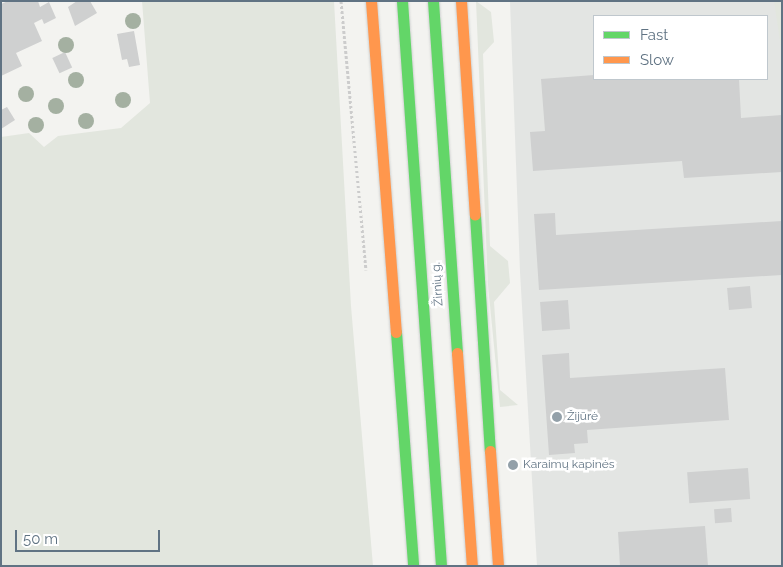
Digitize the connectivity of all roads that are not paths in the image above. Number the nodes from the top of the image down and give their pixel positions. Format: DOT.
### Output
graph roads {
  1 [pos="371,1"];
  2 [pos="402,1"];
  3 [pos="432,1"];
  4 [pos="461,1"];
  5 [pos="413,566"];
  6 [pos="441,566"];
  7 [pos="472,566"];
  8 [pos="498,566"];
  1 -- 5 [label="highway"];
  2 -- 6 [label="highway, Žirnių g."];
  3 -- 7 [label="highway, Žirnių g."];
  4 -- 8 [label="highway"];
}
